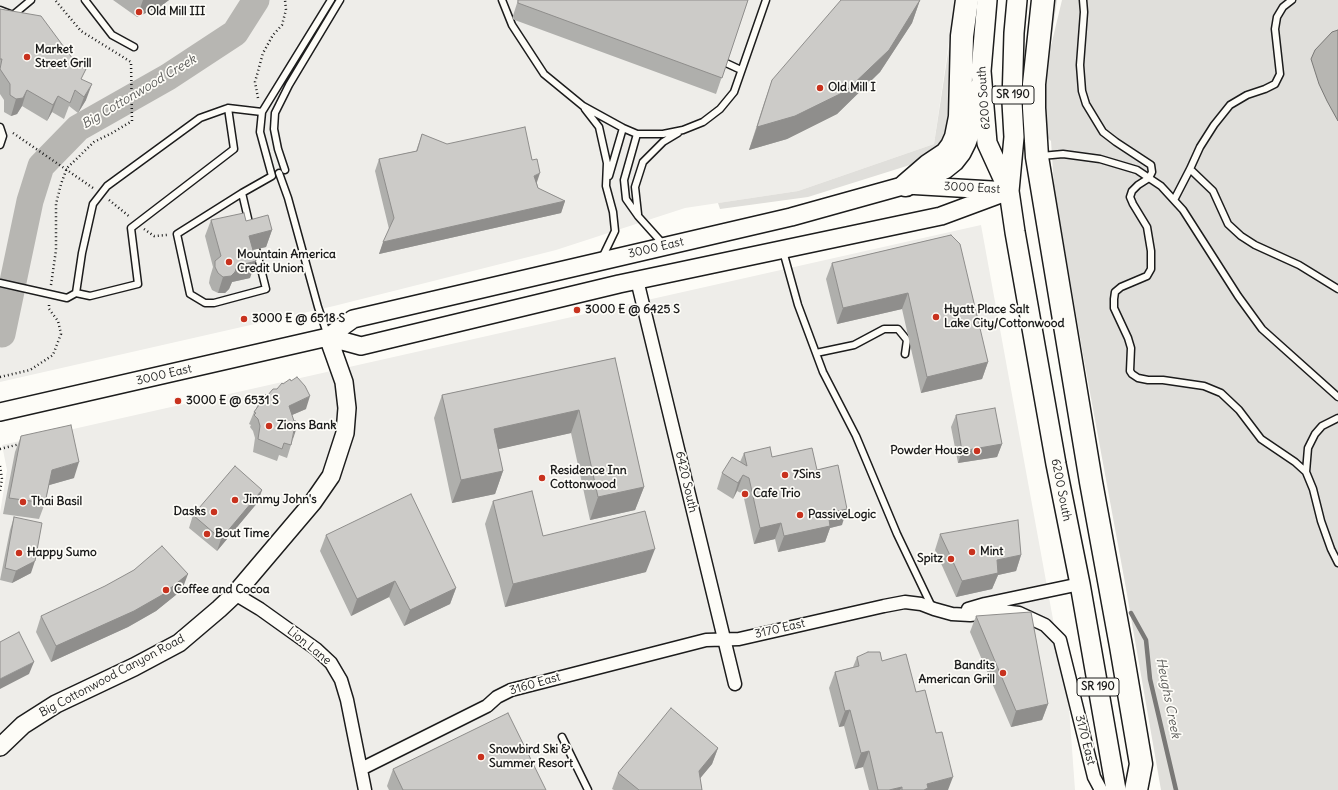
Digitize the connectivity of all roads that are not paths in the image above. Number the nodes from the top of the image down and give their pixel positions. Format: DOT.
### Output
graph roads {
  1 [pos="31,0"];
  2 [pos="85,0"];
  3 [pos="330,0"];
  4 [pos="340,0"];
  5 [pos="502,0"];
  6 [pos="766,0"];
  7 [pos="967,0"];
  8 [pos="987,0"];
  9 [pos="1017,0"];
  10 [pos="1043,0"];
  11 [pos="1083,0"];
  12 [pos="1292,0"];
  13 [pos="0,10"];
  14 [pos="134,47"];
  15 [pos="726,63"];
  16 [pos="741,70"];
  17 [pos="981,71"];
  18 [pos="583,106"];
  19 [pos="228,108"];
  20 [pos="262,112"];
  21 [pos="0,127"];
  22 [pos="623,128"];
  23 [pos="683,130"];
  24 [pos="637,134"];
  25 [pos="0,145"];
  26 [pos="1037,157"];
  27 [pos="1190,170"];
  28 [pos="1149,178"];
  29 [pos="906,185"];
  30 [pos="606,186"];
  31 [pos="1009,190"];
  32 [pos="242,193"];
  33 [pos="1174,200"];
  34 [pos="638,216"];
  35 [pos="252,234"];
  36 [pos="665,246"];
  37 [pos="256,249"];
  38 [pos="782,250"];
  39 [pos="600,261"];
  40 [pos="637,280"];
  41 [pos="0,283"];
  42 [pos="1338,289"];
  43 [pos="76,293"];
  44 [pos="328,338"];
  45 [pos="816,353"];
  46 [pos="905,354"];
  47 [pos="1338,397"];
  48 [pos="0,412"];
  49 [pos="1338,418"];
  50 [pos="1306,472"];
  51 [pos="1338,563"];
  52 [pos="1080,584"];
  53 [pos="235,594"];
  54 [pos="934,609"];
  55 [pos="952,614"];
  56 [pos="724,639"];
  57 [pos="735,684"];
  58 [pos="562,737"];
  59 [pos="0,747"];
  60 [pos="361,769"];
  61 [pos="365,790"];
  62 [pos="588,790"];
  63 [pos="1101,790"];
  64 [pos="1116,790"];
  65 [pos="1136,790"];
  1 -- 13 [label="lane"];
  2 -- 14 [label="lane"];
  3 -- 20 [label="lane"];
  4 -- 44 [label="lane"];
  5 -- 18 [label="lane"];
  6 -- 16 [label="lane"];
  7 -- 29 [label="highway"];
  8 -- 17 [label="main road, 6200 South / SR 190"];
  9 -- 31 [label="main road, 6200 South / SR 190"];
  10 -- 26 [label="highway"];
  11 -- 28 [label="lane"];
  12 -- 27 [label="lane"];
  15 -- 16 [label="lane"];
  16 -- 23 [label="lane"];
  17 -- 29 [label="main road"];
  17 -- 31 [label="main road, 6200 South / SR 190"];
  18 -- 22 [label="lane"];
  18 -- 30 [label="lane"];
  19 -- 20 [label="lane"];
  19 -- 43 [label="lane"];
  19 -- 43 [label="lane"];
  20 -- 32 [label="lane"];
  21 -- 25 [label="lane"];
  22 -- 24 [label="lane"];
  22 -- 30 [label="lane"];
  23 -- 24 [label="lane"];
  23 -- 34 [label="lane"];
  24 -- 34 [label="lane"];
  26 -- 28 [label="lane"];
  26 -- 65 [label="highway"];
  27 -- 33 [label="lane"];
  27 -- 42 [label="lane"];
  28 -- 33 [label="lane"];
  28 -- 50 [label="lane"];
  29 -- 31 [label="main road, 3000 East"];
  29 -- 36 [label="main road, 3000 East"];
  30 -- 39 [label="lane"];
  31 -- 38 [label="main road, 3000 East"];
  31 -- 52 [label="main road, 6200 South / SR 190"];
  32 -- 35 [label="lane"];
  32 -- 37 [label="lane"];
  33 -- 47 [label="lane"];
  34 -- 36 [label="lane"];
  36 -- 39 [label="main road, 3000 East"];
  38 -- 40 [label="main road, 3000 East"];
  38 -- 45 [label="lane"];
  39 -- 44 [label="main road, 3000 East"];
  40 -- 44 [label="main road, 3000 East"];
  40 -- 56 [label="street, 6420 South"];
  41 -- 43 [label="lane"];
  44 -- 48 [label="main road, 3000 East"];
  44 -- 53 [label="main road, Big Cottonwood Canyon Road"];
  45 -- 46 [label="lane"];
  45 -- 54 [label="lane"];
  49 -- 50 [label="lane"];
  50 -- 51 [label="lane"];
  52 -- 55 [label="street"];
  52 -- 64 [label="main road, 6200 South / SR 190"];
  53 -- 59 [label="main road, Big Cottonwood Canyon Road"];
  53 -- 60 [label="street, Lion Lane"];
  54 -- 55 [label="street, 3170 East"];
  54 -- 56 [label="street, 3170 East"];
  55 -- 63 [label="street, 3170 East"];
  56 -- 57 [label="street, 6420 South"];
  56 -- 60 [label="street, 3160 East"];
  58 -- 62 [label="lane"];
  60 -- 61 [label="street, Lion Lane"];
}
